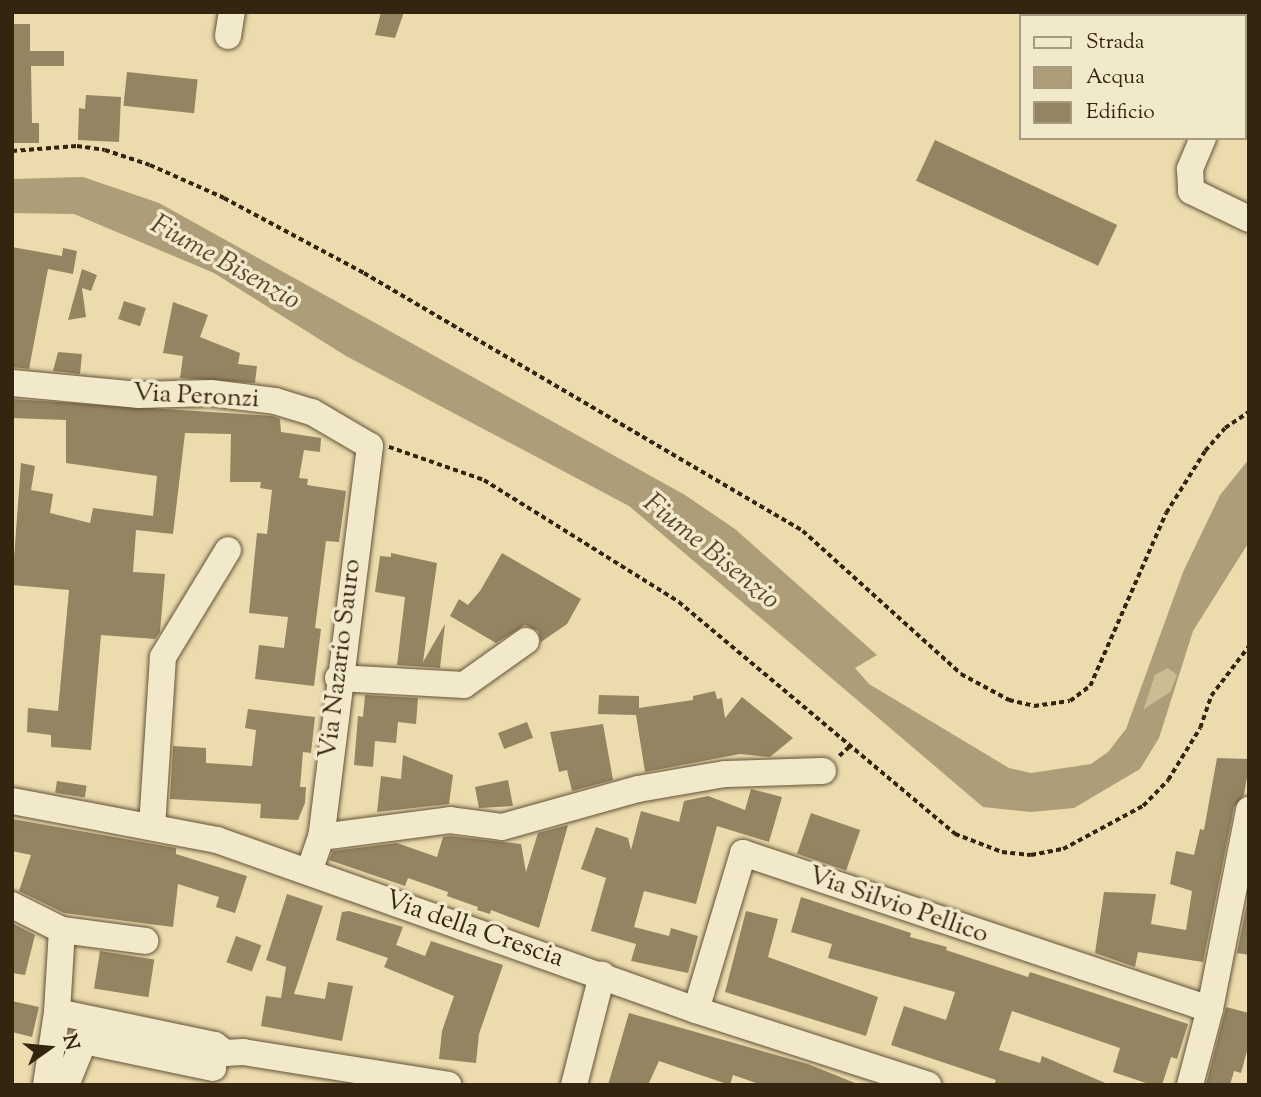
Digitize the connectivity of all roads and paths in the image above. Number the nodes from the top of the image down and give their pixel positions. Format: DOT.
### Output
graph roads {
  1 [pos="1202,140"];
  2 [pos="12,151"];
  3 [pos="1249,219"];
  4 [pos="12,383"];
  5 [pos="1249,412"];
  6 [pos="370,446"];
  7 [pos="228,550"];
  8 [pos="527,641"];
  9 [pos="1249,646"];
  10 [pos="338,678"];
  11 [pos="823,771"];
  12 [pos="12,801"];
  13 [pos="1249,810"];
  14 [pos="152,827"];
  15 [pos="321,837"];
  16 [pos="309,871"];
  17 [pos="12,905"];
  18 [pos="62,930"];
  19 [pos="145,941"];
  20 [pos="602,975"];
  21 [pos="1210,1009"];
  22 [pos="696,1010"];
  23 [pos="57,1012"];
  24 [pos="216,1069"];
  25 [pos="410,1082"];
  26 [pos="46,1085"];
  27 [pos="66,1085"];
  28 [pos="449,1085"];
  29 [pos="574,1085"];
  30 [pos="928,1085"];
  31 [pos="1190,1085"];
  1 -- 3 [label="street"];
  2 -- 5 [label="path"];
  4 -- 6 [label="street, Via Peronzi"];
  6 -- 9 [label="path"];
  6 -- 10 [label="street, Via Nazario Sauro"];
  7 -- 14 [label="street"];
  8 -- 10 [label="street"];
  10 -- 15 [label="street, Via Nazario Sauro"];
  11 -- 15 [label="street"];
  12 -- 14 [label="street, Via della Crescia"];
  13 -- 21 [label="street"];
  14 -- 16 [label="street, Via della Crescia"];
  15 -- 16 [label="street, Via Nazario Sauro"];
  16 -- 20 [label="street, Via della Crescia"];
  17 -- 18 [label="street"];
  18 -- 19 [label="street"];
  18 -- 23 [label="street"];
  20 -- 22 [label="street, Via della Crescia"];
  20 -- 29 [label="street"];
  21 -- 22 [label="street, Via Silvio Pellico"];
  21 -- 31 [label="street"];
  22 -- 30 [label="street, Via della Crescia"];
  23 -- 24 [label="street"];
  23 -- 26 [label="street"];
  24 -- 25 [label="street"];
  24 -- 27 [label="street"];
  25 -- 28 [label="street"];
}
